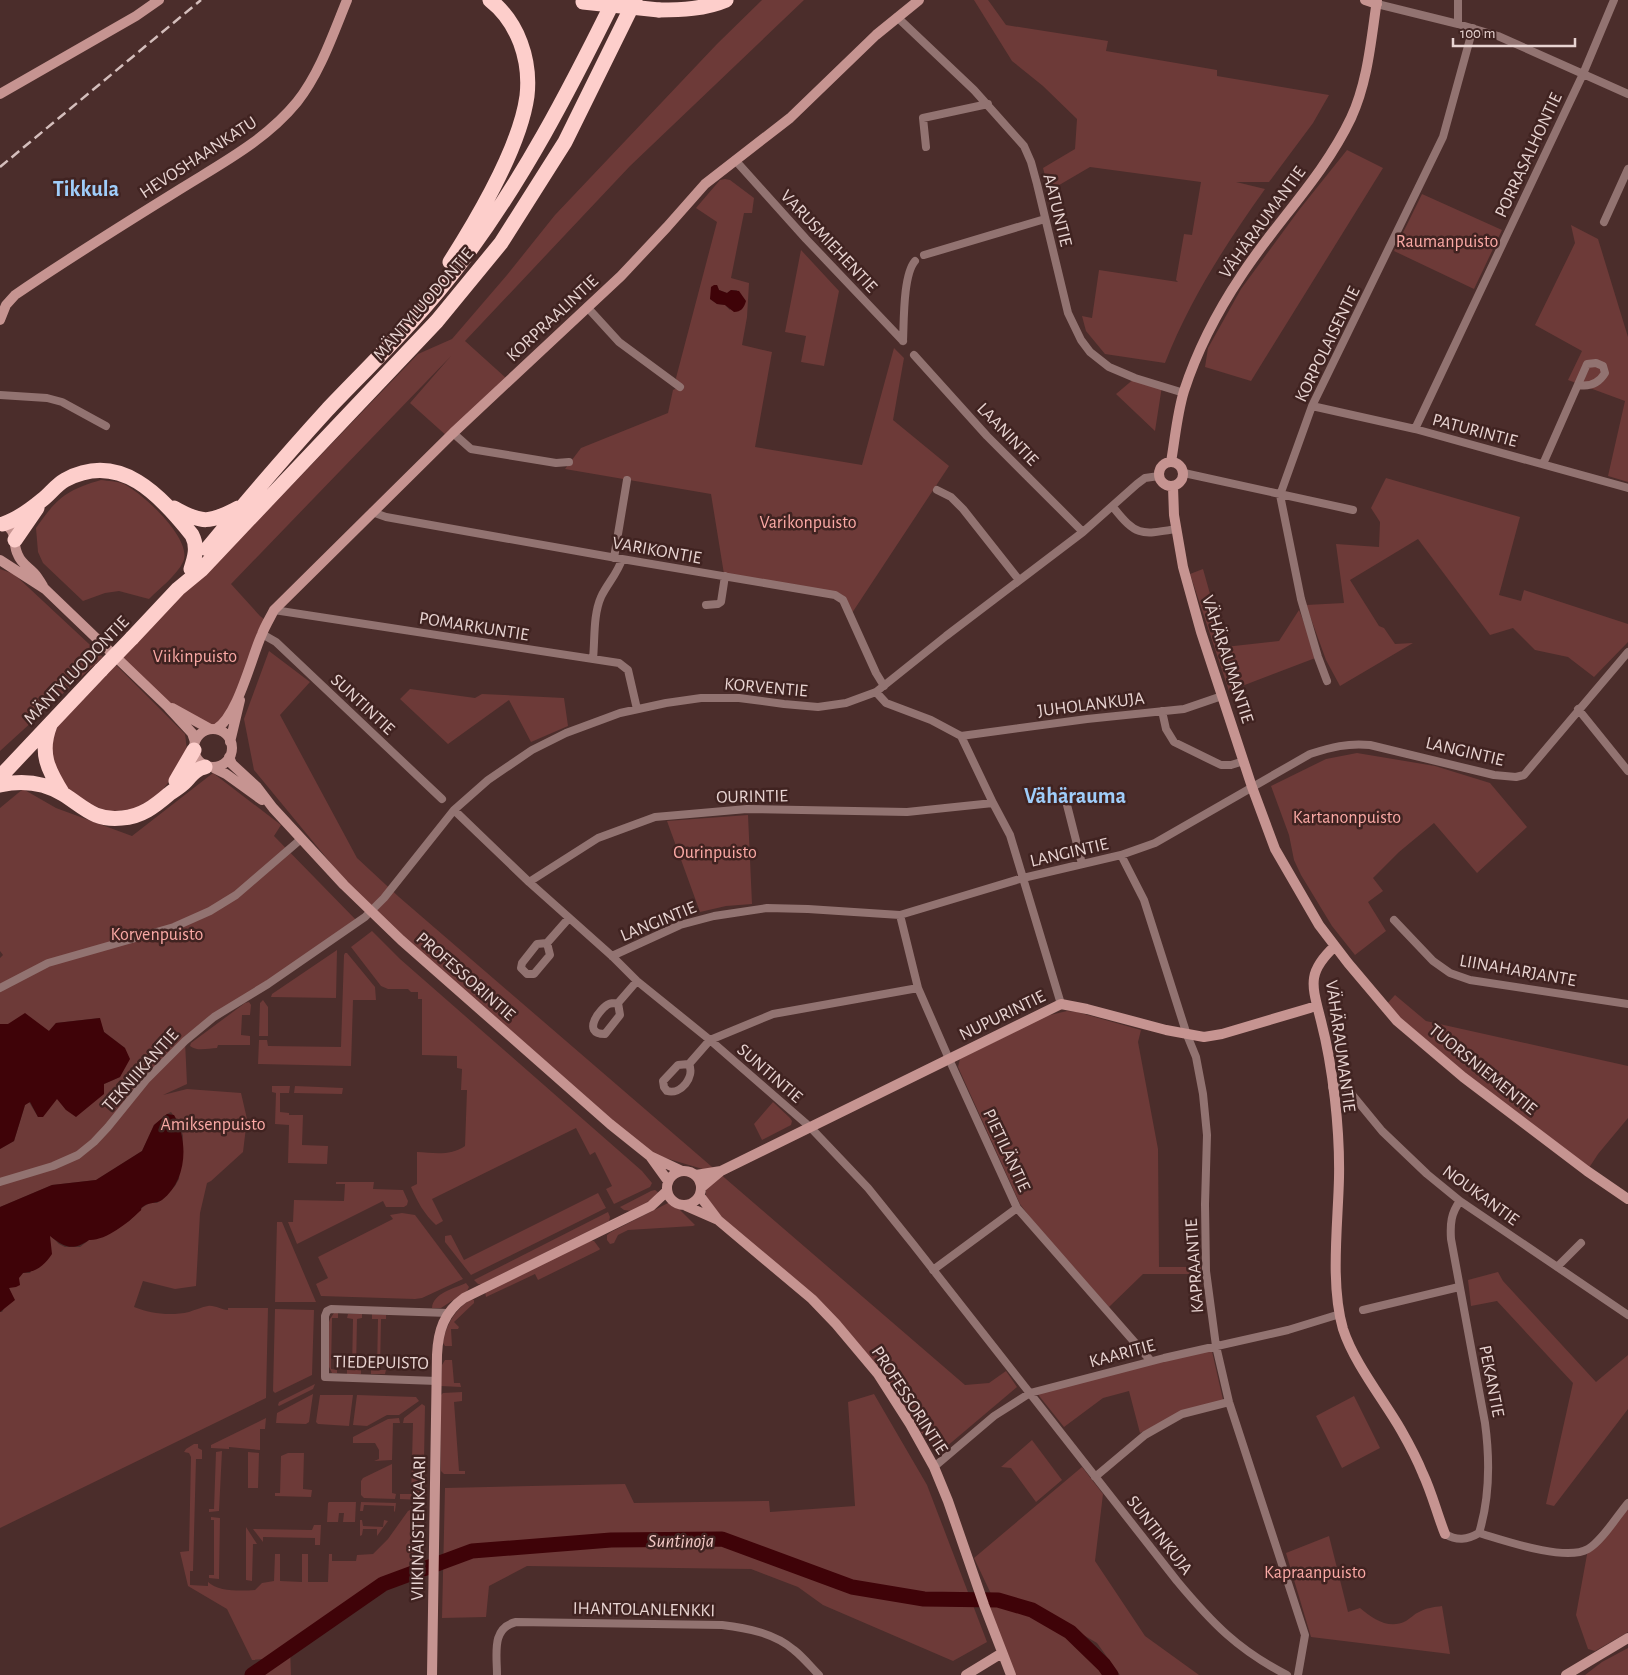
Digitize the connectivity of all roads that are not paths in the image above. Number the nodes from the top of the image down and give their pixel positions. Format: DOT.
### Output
graph roads {
  1 [pos="159,0"];
  2 [pos="347,0"];
  3 [pos="614,0"];
  4 [pos="635,0"];
  5 [pos="726,0"];
  6 [pos="919,0"];
  7 [pos="1365,0"];
  8 [pos="1458,0"];
  9 [pos="1614,0"];
  10 [pos="579,1"];
  11 [pos="493,2"];
  12 [pos="1377,2"];
  13 [pos="896,18"];
  14 [pos="1458,24"];
  15 [pos="1473,28"];
  16 [pos="1583,74"];
  17 [pos="0,94"];
  18 [pos="1628,94"];
  19 [pos="988,104"];
  20 [pos="926,147"];
  21 [pos="735,160"];
  22 [pos="1628,169"];
  23 [pos="1045,219"];
  24 [pos="1604,222"];
  25 [pos="924,256"];
  26 [pos="915,260"];
  27 [pos="429,302"];
  28 [pos="587,307"];
  29 [pos="0,320"];
  30 [pos="914,355"];
  31 [pos="1578,385"];
  32 [pos="680,387"];
  33 [pos="1184,393"];
  34 [pos="0,395"];
  35 [pos="1312,406"];
  36 [pos="106,426"];
  37 [pos="1414,429"];
  38 [pos="453,433"];
  39 [pos="569,462"];
  40 [pos="1171,462"];
  41 [pos="1543,464"];
  42 [pos="1184,473"];
  43 [pos="1159,476"];
  44 [pos="627,480"];
  45 [pos="1173,487"];
  46 [pos="1628,488"];
  47 [pos="937,490"];
  48 [pos="1280,495"];
  49 [pos="42,500"];
  50 [pos="162,501"];
  51 [pos="244,505"];
  52 [pos="1113,507"];
  53 [pos="1353,510"];
  54 [pos="372,512"];
  55 [pos="2,524"];
  56 [pos="1176,529"];
  57 [pos="1083,532"];
  58 [pos="15,542"];
  59 [pos="0,559"];
  60 [pos="618,559"];
  61 [pos="191,569"];
  62 [pos="725,576"];
  63 [pos="1019,580"];
  64 [pos="45,589"];
  65 [pos="178,589"];
  66 [pos="706,605"];
  67 [pos="274,610"];
  68 [pos="262,634"];
  69 [pos="1628,652"];
  70 [pos="593,659"];
  71 [pos="1327,681"];
  72 [pos="884,686"];
  73 [pos="242,687"];
  74 [pos="876,692"];
  75 [pos="1222,696"];
  76 [pos="168,707"];
  77 [pos="637,709"];
  78 [pos="1578,709"];
  79 [pos="1162,711"];
  80 [pos="51,721"];
  81 [pos="213,729"];
  82 [pos="961,736"];
  83 [pos="230,742"];
  84 [pos="194,746"];
  85 [pos="229,757"];
  86 [pos="1244,761"];
  87 [pos="209,767"];
  88 [pos="1628,771"];
  89 [pos="0,776"];
  90 [pos="0,785"];
  91 [pos="1252,787"];
  92 [pos="170,793"];
  93 [pos="62,794"];
  94 [pos="442,800"];
  95 [pos="1066,802"];
  96 [pos="993,803"];
  97 [pos="273,808"];
  98 [pos="454,810"];
  99 [pos="301,838"];
  100 [pos="1121,855"];
  101 [pos="1082,864"];
  102 [pos="1023,878"];
  103 [pos="529,882"];
  104 [pos="371,912"];
  105 [pos="900,916"];
  106 [pos="569,918"];
  107 [pos="1394,920"];
  108 [pos="547,944"];
  109 [pos="1335,946"];
  110 [pos="612,956"];
  111 [pos="637,981"];
  112 [pos="0,988"];
  113 [pos="918,988"];
  114 [pos="618,1003"];
  115 [pos="1061,1004"];
  116 [pos="1628,1004"];
  117 [pos="1317,1005"];
  118 [pos="1187,1035"];
  119 [pos="710,1040"];
  120 [pos="949,1059"];
  121 [pos="689,1064"];
  122 [pos="1332,1087"];
  123 [pos="810,1127"];
  124 [pos="650,1156"];
  125 [pos="682,1171"];
  126 [pos="721,1171"];
  127 [pos="696,1175"];
  128 [pos="0,1182"];
  129 [pos="668,1186"];
  130 [pos="701,1191"];
  131 [pos="1628,1199"];
  132 [pos="1460,1201"];
  133 [pos="673,1202"];
  134 [pos="651,1206"];
  135 [pos="686,1206"];
  136 [pos="1017,1208"];
  137 [pos="718,1220"];
  138 [pos="1581,1243"];
  139 [pos="1557,1266"];
  140 [pos="933,1270"];
  141 [pos="1460,1287"];
  142 [pos="1362,1310"];
  143 [pos="448,1312"];
  144 [pos="1340,1314"];
  145 [pos="1628,1315"];
  146 [pos="1216,1346"];
  147 [pos="1151,1361"];
  148 [pos="437,1381"];
  149 [pos="1030,1393"];
  150 [pos="1229,1402"];
  151 [pos="934,1467"];
  152 [pos="1095,1477"];
  153 [pos="1628,1503"];
  154 [pos="1479,1533"];
  155 [pos="1445,1534"];
  156 [pos="1628,1638"];
  157 [pos="1002,1653"];
  158 [pos="432,1675"];
  159 [pos="497,1675"];
  160 [pos="819,1675"];
  161 [pos="966,1675"];
  162 [pos="1011,1675"];
  163 [pos="1287,1675"];
  164 [pos="1298,1675"];
  165 [pos="1566,1675"];
  1 -- 17 [label="main road"];
  2 -- 29 [label="main road, HEVOSHAANKATU"];
  3 -- 27 [label="highway, MÄNTYLUODONTIE"];
  4 -- 65 [label="highway, MÄNTYLUODONTIE"];
  5 -- 10 [label="highway, bridge"];
  6 -- 13 [label="main road, KORPRAALINTIE"];
  7 -- 12 [label="main road"];
  8 -- 14 [label="street"];
  9 -- 16 [label="street, PORRASALHONTIE"];
  11 -- 27 [label="highway"];
  12 -- 14 [label="street"];
  12 -- 33 [label="main road, VÄHÄRAUMANTIE"];
  13 -- 19 [label="street, AATUNTIE"];
  13 -- 21 [label="main road, KORPRAALINTIE"];
  14 -- 15 [label="street"];
  15 -- 16 [label="street"];
  15 -- 35 [label="street, KORPOLAISENTIE"];
  16 -- 18 [label="street"];
  16 -- 37 [label="street, PORRASALHONTIE"];
  19 -- 20 [label="street"];
  19 -- 23 [label="street, AATUNTIE"];
  21 -- 26 [label="street, VARUSMIEHENTIE"];
  21 -- 28 [label="main road, KORPRAALINTIE"];
  22 -- 24 [label="street"];
  23 -- 25 [label="street"];
  23 -- 33 [label="street, AATUNTIE"];
  27 -- 51 [label="highway, MÄNTYLUODONTIE"];
  28 -- 32 [label="street"];
  28 -- 38 [label="main road, KORPRAALINTIE"];
  30 -- 57 [label="street, LAANINTIE"];
  31 -- 41 [label="street"];
  33 -- 40 [label="main road, VÄHÄRAUMANTIE"];
  34 -- 36 [label="street"];
  35 -- 37 [label="street, PATURINTIE"];
  35 -- 48 [label="street, KORPOLAISENTIE"];
  37 -- 41 [label="street, PATURINTIE"];
  38 -- 39 [label="street"];
  38 -- 54 [label="main road, KORPRAALINTIE"];
  40 -- 42 [label="main road"];
  40 -- 43 [label="main road"];
  41 -- 46 [label="street, PATURINTIE"];
  42 -- 45 [label="main road"];
  42 -- 48 [label="street"];
  43 -- 45 [label="main road"];
  43 -- 52 [label="street, KORVENTIE"];
  44 -- 60 [label="street"];
  45 -- 56 [label="main road, VÄHÄRAUMANTIE"];
  47 -- 63 [label="street"];
  48 -- 53 [label="street"];
  48 -- 71 [label="street"];
  49 -- 50 [label="highway"];
  49 -- 55 [label="highway"];
  49 -- 58 [label="highway"];
  50 -- 51 [label="highway"];
  50 -- 61 [label="highway"];
  51 -- 61 [label="highway, MÄNTYLUODONTIE"];
  52 -- 56 [label="street"];
  52 -- 57 [label="street, KORVENTIE"];
  54 -- 60 [label="street, VARIKONTIE"];
  54 -- 67 [label="main road, KORPRAALINTIE"];
  55 -- 58 [label="main road"];
  56 -- 75 [label="main road, VÄHÄRAUMANTIE"];
  57 -- 63 [label="street, KORVENTIE"];
  58 -- 59 [label="main road"];
  58 -- 64 [label="main road"];
  59 -- 64 [label="main road"];
  60 -- 62 [label="street, VARIKONTIE"];
  60 -- 70 [label="street"];
  61 -- 65 [label="highway, MÄNTYLUODONTIE"];
  62 -- 66 [label="street"];
  62 -- 72 [label="street, VARIKONTIE"];
  63 -- 72 [label="street, KORVENTIE"];
  64 -- 76 [label="main road"];
  65 -- 80 [label="highway, MÄNTYLUODONTIE, bridge"];
  67 -- 68 [label="main road, KORPRAALINTIE"];
  67 -- 70 [label="street, POMARKUNTIE"];
  68 -- 73 [label="main road, KORPRAALINTIE"];
  68 -- 94 [label="street, SUNTINTIE"];
  69 -- 78 [label="street"];
  70 -- 77 [label="street, POMARKUNTIE"];
  72 -- 74 [label="street, KORVENTIE"];
  73 -- 81 [label="main road, KORPRAALINTIE"];
  73 -- 83 [label="main road, KORPRAALINTIE"];
  74 -- 77 [label="street, KORVENTIE"];
  74 -- 82 [label="street"];
  75 -- 79 [label="street, JUHOLANKUJA"];
  75 -- 86 [label="main road, VÄHÄRAUMANTIE"];
  76 -- 81 [label="main road"];
  76 -- 84 [label="main road"];
  77 -- 98 [label="street, KORVENTIE"];
  78 -- 88 [label="street"];
  78 -- 91 [label="street, LANGINTIE"];
  79 -- 82 [label="street, JUHOLANKUJA"];
  79 -- 86 [label="street"];
  80 -- 89 [label="highway, MÄNTYLUODONTIE"];
  80 -- 93 [label="highway"];
  81 -- 83 [label="main road"];
  81 -- 84 [label="main road"];
  82 -- 96 [label="street"];
  83 -- 85 [label="main road"];
  84 -- 87 [label="main road"];
  84 -- 92 [label="highway"];
  85 -- 87 [label="main road"];
  85 -- 97 [label="main road, PROFESSORINTIE"];
  86 -- 91 [label="main road, VÄHÄRAUMANTIE"];
  87 -- 92 [label="highway"];
  87 -- 97 [label="main road, PROFESSORINTIE"];
  90 -- 93 [label="highway"];
  91 -- 100 [label="street, LANGINTIE"];
  91 -- 109 [label="main road, VÄHÄRAUMANTIE"];
  92 -- 93 [label="highway"];
  95 -- 101 [label="street"];
  96 -- 102 [label="street"];
  96 -- 103 [label="street, OURINTIE"];
  97 -- 99 [label="main road, PROFESSORINTIE"];
  98 -- 103 [label="street, SUNTINTIE"];
  98 -- 104 [label="street, KORVENTIE"];
  99 -- 104 [label="main road, PROFESSORINTIE"];
  99 -- 112 [label="street"];
  100 -- 101 [label="street, LANGINTIE"];
  100 -- 118 [label="street, KAPRAANTIE"];
  101 -- 102 [label="street, LANGINTIE"];
  102 -- 105 [label="street, LANGINTIE"];
  102 -- 115 [label="street"];
  103 -- 106 [label="street, SUNTINTIE"];
  104 -- 124 [label="main road, PROFESSORINTIE"];
  104 -- 128 [label="street, TEKNIIKANTIE"];
  105 -- 110 [label="street, LANGINTIE"];
  105 -- 113 [label="street, PIETILÄNTIE"];
  106 -- 108 [label="street"];
  106 -- 110 [label="street, SUNTINTIE"];
  107 -- 116 [label="street, LIINAHARJANTE"];
  109 -- 117 [label="main road, VÄHÄRAUMANTIE"];
  109 -- 131 [label="main road, TUORSNIEMENTIE"];
  110 -- 111 [label="street, SUNTINTIE"];
  111 -- 114 [label="street"];
  111 -- 119 [label="street, SUNTINTIE"];
  113 -- 119 [label="street"];
  113 -- 120 [label="street, PIETILÄNTIE"];
  115 -- 118 [label="main road, NUPURINTIE"];
  115 -- 120 [label="main road, NUPURINTIE"];
  117 -- 118 [label="main road, NUPURINTIE"];
  117 -- 122 [label="main road, VÄHÄRAUMANTIE"];
  118 -- 146 [label="street, KAPRAANTIE"];
  119 -- 121 [label="street"];
  119 -- 123 [label="street, SUNTINTIE"];
  120 -- 123 [label="main road, NUPURINTIE"];
  120 -- 136 [label="street, PIETILÄNTIE"];
  122 -- 132 [label="street, NOUKANTIE"];
  122 -- 144 [label="main road, VÄHÄRAUMANTIE"];
  123 -- 126 [label="main road, NUPURINTIE"];
  123 -- 140 [label="street, SUNTINTIE"];
  124 -- 125 [label="main road, PROFESSORINTIE"];
  124 -- 129 [label="main road, PROFESSORINTIE"];
  125 -- 127 [label="main road"];
  125 -- 129 [label="main road"];
  126 -- 127 [label="main road, NUPURINTIE"];
  126 -- 130 [label="main road, NUPURINTIE"];
  127 -- 130 [label="main road"];
  129 -- 133 [label="main road"];
  129 -- 134 [label="main road"];
  130 -- 135 [label="main road"];
  130 -- 137 [label="main road, PROFESSORINTIE"];
  132 -- 139 [label="street, NOUKANTIE"];
  132 -- 141 [label="street, PEKANTIE"];
  133 -- 134 [label="main road"];
  133 -- 135 [label="main road"];
  134 -- 143 [label="main road"];
  135 -- 137 [label="main road, PROFESSORINTIE"];
  136 -- 140 [label="street"];
  136 -- 147 [label="street, PIETILÄNTIE"];
  137 -- 151 [label="main road, PROFESSORINTIE"];
  138 -- 139 [label="street"];
  139 -- 145 [label="street, NOUKANTIE"];
  140 -- 149 [label="street, SUNTINTIE"];
  141 -- 142 [label="street"];
  141 -- 154 [label="street, PEKANTIE"];
  143 -- 148 [label="main road, TIEDEPUISTO"];
  143 -- 148 [label="street, TIEDEPUISTO"];
  144 -- 146 [label="street, KAARITIE"];
  144 -- 155 [label="main road, VÄHÄRAUMANTIE"];
  146 -- 147 [label="street, KAARITIE"];
  146 -- 150 [label="street, KAPRAANTIE"];
  147 -- 149 [label="street, KAARITIE"];
  148 -- 158 [label="main road, VIIKINÄISTENKAARI"];
  149 -- 151 [label="street, KAARITIE"];
  149 -- 152 [label="street, SUNTINKUJA"];
  150 -- 152 [label="street"];
  150 -- 164 [label="street, KAPRAANTIE"];
  151 -- 157 [label="main road, PROFESSORINTIE"];
  152 -- 163 [label="street, SUNTINKUJA"];
  153 -- 154 [label="street"];
  154 -- 155 [label="street"];
  156 -- 165 [label="main road"];
  157 -- 161 [label="main road"];
  157 -- 162 [label="main road, PROFESSORINTIE"];
  159 -- 160 [label="street, IHANTOLANLENKKI"];
}
